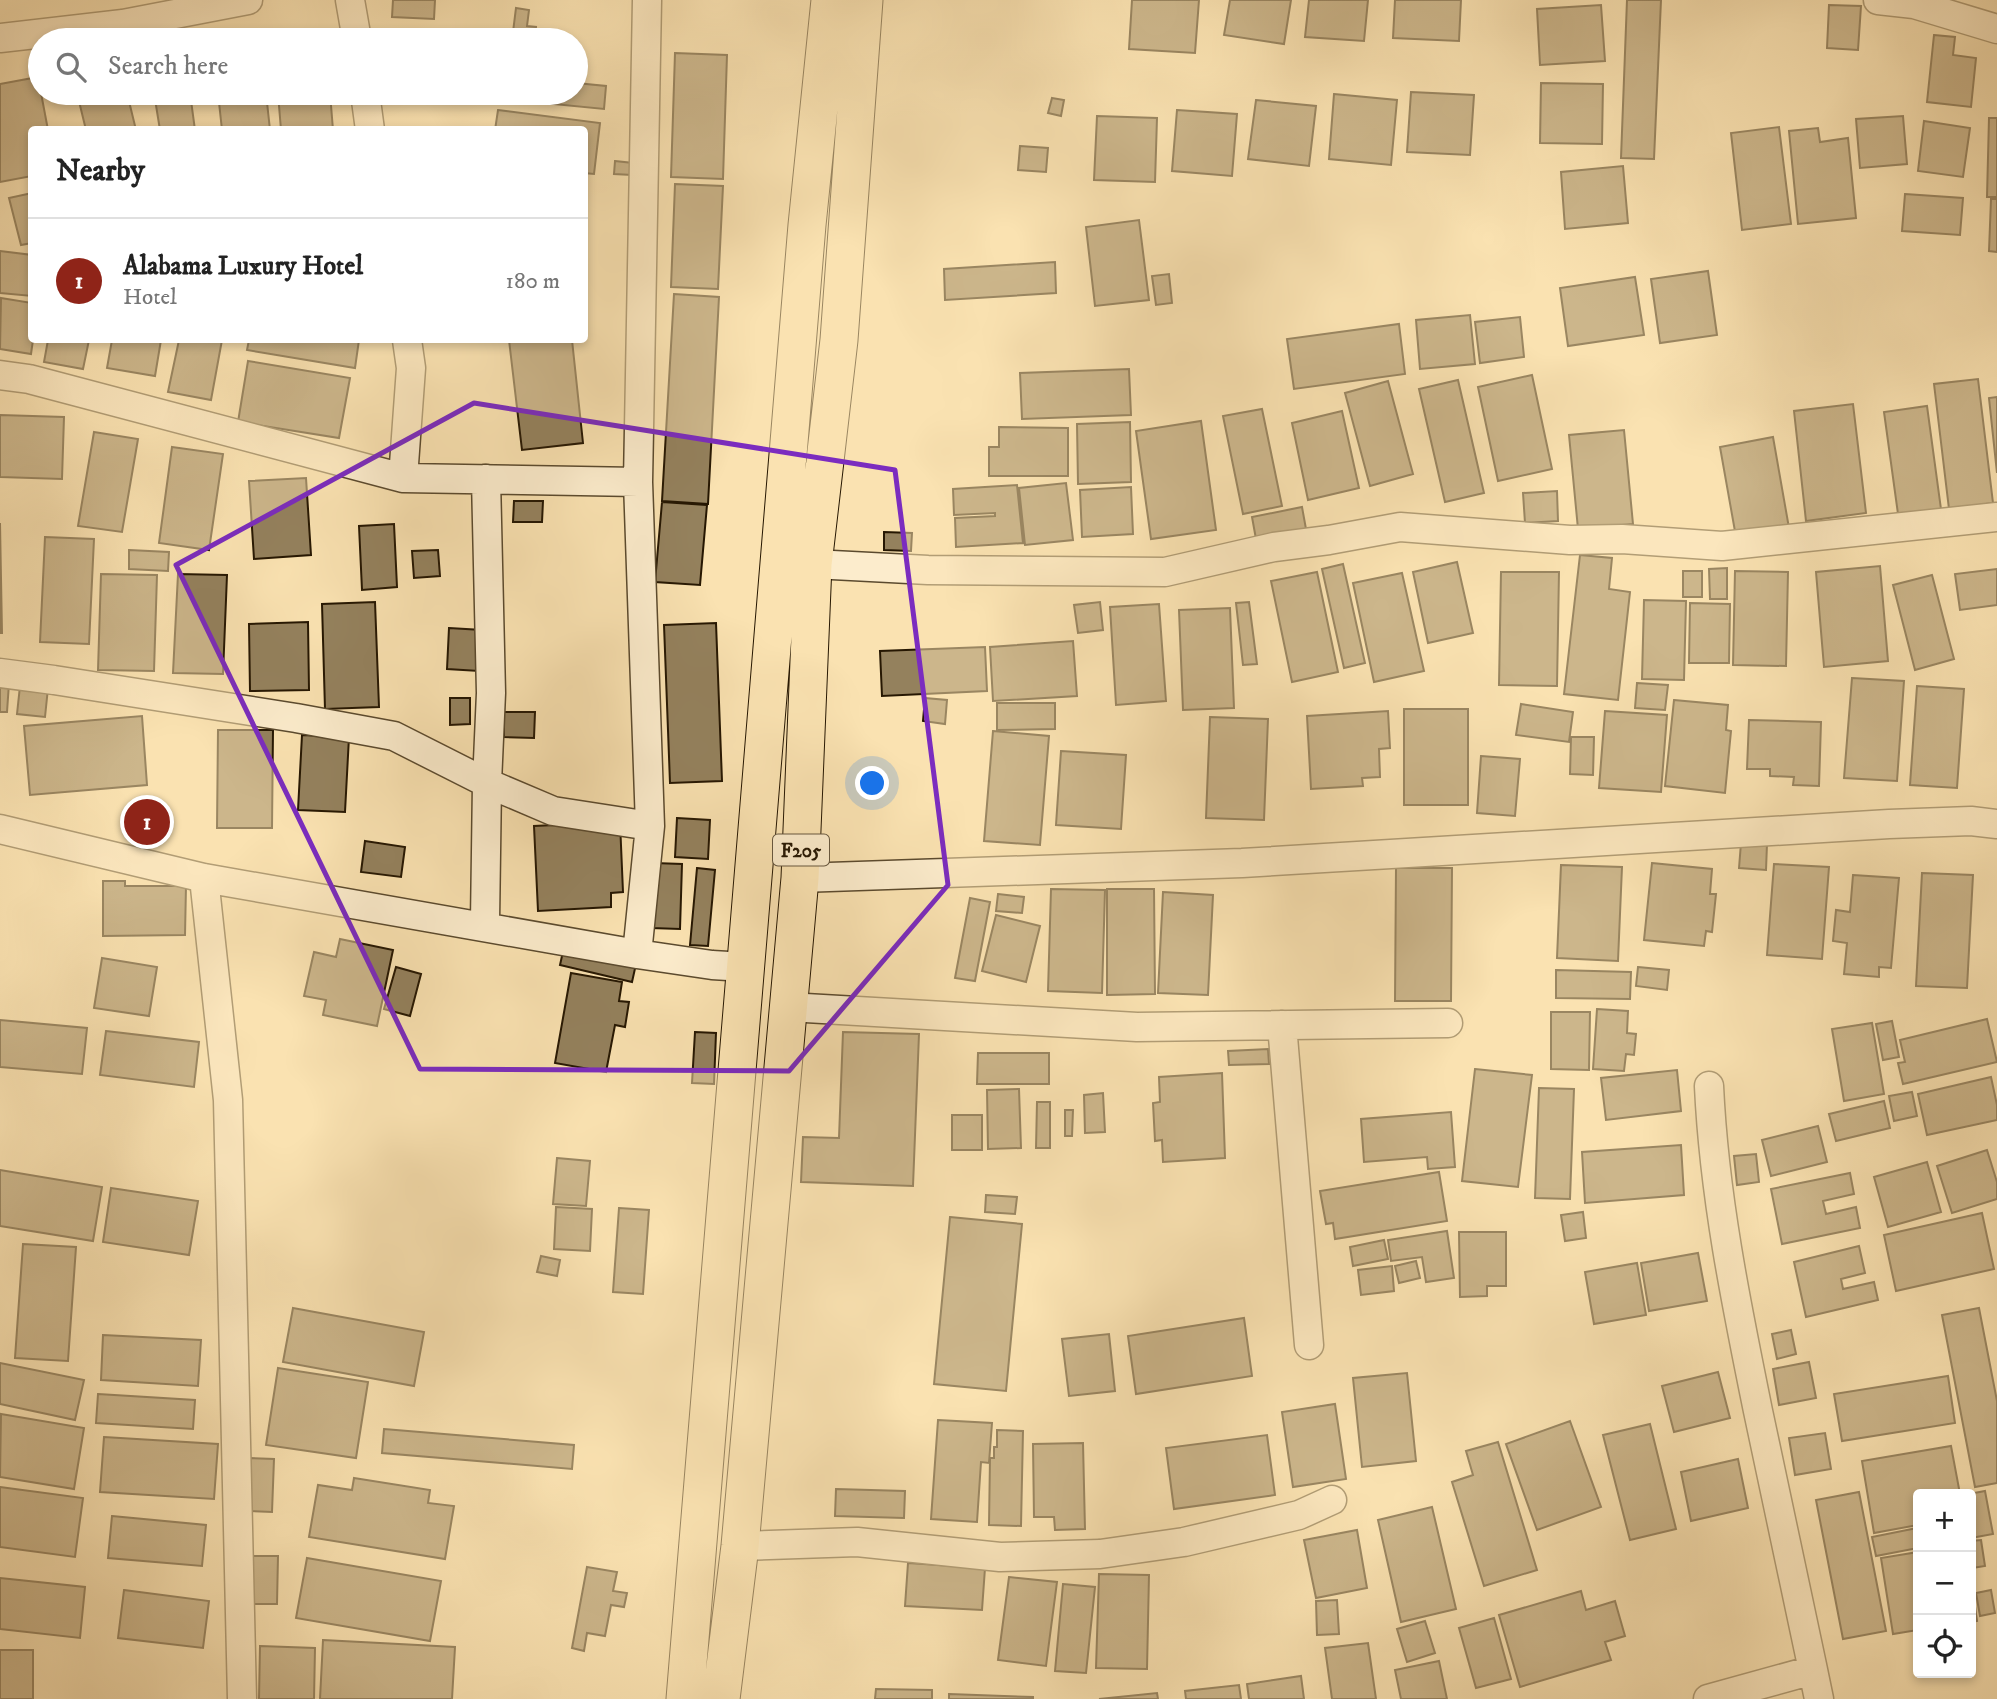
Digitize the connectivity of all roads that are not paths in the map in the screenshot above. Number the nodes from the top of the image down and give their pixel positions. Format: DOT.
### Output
graph roads {
  1 [pos="248,0"];
  2 [pos="350,0"];
  3 [pos="647,0"];
  4 [pos="831,0"];
  5 [pos="864,0"];
  6 [pos="1878,0"];
  7 [pos="122,12"];
  8 [pos="47,28"];
  9 [pos="355,28"];
  10 [pos="1997,29"];
  11 [pos="28,32"];
  12 [pos="0,38"];
  13 [pos="367,105"];
  14 [pos="369,126"];
  15 [pos="407,343"];
  16 [pos="0,374"];
  17 [pos="402,478"];
  18 [pos="486,479"];
  19 [pos="638,482"];
  20 [pos="1997,516"];
  21 [pos="813,564"];
  22 [pos="0,673"];
  23 [pos="487,783"];
  24 [pos="1997,824"];
  25 [pos="650,826"];
  26 [pos="0,829"];
  27 [pos="204,878"];
  28 [pos="800,878"];
  29 [pos="485,921"];
  30 [pos="637,954"];
  31 [pos="745,967"];
  32 [pos="788,1007"];
  33 [pos="1448,1023"];
  34 [pos="1282,1025"];
  35 [pos="1709,1086"];
  36 [pos="1309,1345"];
  37 [pos="1332,1500"];
  38 [pos="740,1546"];
  39 [pos="1813,1670"];
  40 [pos="242,1699"];
  41 [pos="685,1699"];
  42 [pos="722,1699"];
  43 [pos="1707,1699"];
  44 [pos="1819,1699"];
  1 -- 7 [label="street"];
  2 -- 9 [label="street"];
  3 -- 19 [label="street"];
  4 -- 31 [label="main road, F205"];
  5 -- 21 [label="main road, F205"];
  6 -- 10 [label="street"];
  7 -- 8 [label="street"];
  11 -- 12 [label="street"];
  13 -- 14 [label="street"];
  15 -- 17 [label="street"];
  16 -- 17 [label="street"];
  17 -- 18 [label="street"];
  18 -- 19 [label="street"];
  18 -- 23 [label="street"];
  19 -- 25 [label="street"];
  20 -- 21 [label="street"];
  21 -- 28 [label="main road, F205"];
  22 -- 23 [label="street"];
  23 -- 25 [label="street"];
  23 -- 29 [label="street"];
  24 -- 28 [label="street"];
  25 -- 30 [label="street"];
  26 -- 27 [label="street"];
  27 -- 30 [label="street"];
  27 -- 40 [label="street"];
  28 -- 32 [label="main road, F205"];
  30 -- 31 [label="street"];
  31 -- 41 [label="main road, F205"];
  32 -- 34 [label="street"];
  32 -- 38 [label="main road, F205"];
  33 -- 34 [label="street"];
  34 -- 36 [label="street"];
  35 -- 39 [label="street"];
  37 -- 38 [label="street"];
  38 -- 42 [label="main road, F205"];
  39 -- 43 [label="street"];
  39 -- 44 [label="street"];
}
